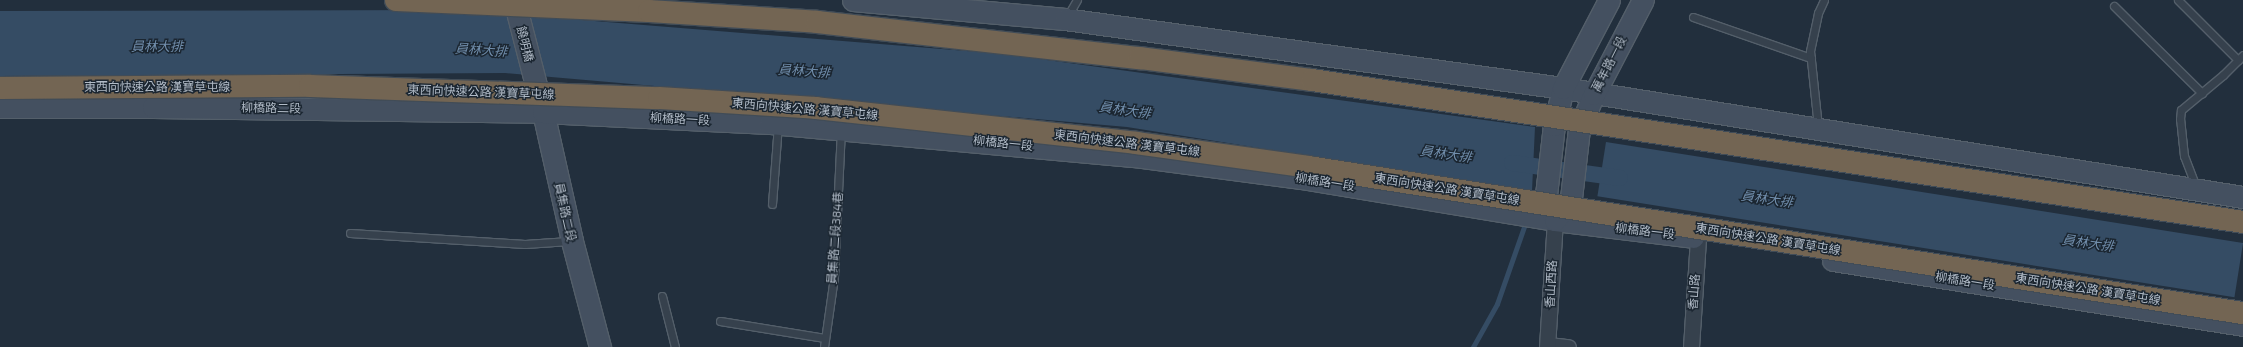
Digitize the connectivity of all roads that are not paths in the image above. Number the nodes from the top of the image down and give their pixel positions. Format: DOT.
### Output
graph roads {
  1 [pos="396,0"];
  2 [pos="853,0"];
  3 [pos="1078,0"];
  4 [pos="1609,0"];
  5 [pos="1643,0"];
  6 [pos="1824,0"];
  7 [pos="2178,0"];
  8 [pos="516,5"];
  9 [pos="2114,6"];
  10 [pos="1692,17"];
  11 [pos="1065,19"];
  12 [pos="2241,57"];
  13 [pos="1811,58"];
  14 [pos="534,77"];
  15 [pos="0,88"];
  16 [pos="1563,88"];
  17 [pos="2202,93"];
  18 [pos="1594,94"];
  19 [pos="0,107"];
  20 [pos="543,112"];
  21 [pos="778,124"];
  22 [pos="841,129"];
  23 [pos="1818,129"];
  24 [pos="2197,189"];
  25 [pos="2243,197"];
  26 [pos="772,204"];
  27 [pos="1555,220"];
  28 [pos="2243,222"];
  29 [pos="350,233"];
  30 [pos="1698,238"];
  31 [pos="572,241"];
  32 [pos="662,296"];
  33 [pos="2243,313"];
  34 [pos="720,321"];
  35 [pos="2243,325"];
  36 [pos="825,338"];
  37 [pos="1547,346"];
  38 [pos="600,347"];
  39 [pos="675,347"];
  40 [pos="824,347"];
  41 [pos="1568,347"];
  42 [pos="1690,347"];
  1 -- 28 [label="highway, bridge"];
  2 -- 11 [label="main road"];
  3 -- 11 [label="lane"];
  4 -- 16 [label="main road"];
  5 -- 18 [label="main road, 萬年路一段"];
  6 -- 13 [label="lane"];
  7 -- 12 [label="lane"];
  8 -- 14 [label="main road, 饒明橋"];
  9 -- 17 [label="lane"];
  10 -- 13 [label="lane"];
  11 -- 16 [label="main road"];
  12 -- 17 [label="lane"];
  13 -- 23 [label="lane"];
  14 -- 20 [label="main road, 員集路二段"];
  15 -- 33 [label="highway, 東西向快速公路 漢寶草屯線, bridge"];
  16 -- 18 [label="main road"];
  16 -- 27 [label="main road"];
  17 -- 24 [label="lane"];
  18 -- 23 [label="main road"];
  18 -- 27 [label="main road, 萬年路一段"];
  19 -- 20 [label="main road, 柳橋路二段"];
  20 -- 21 [label="main road, 柳橋路一段"];
  20 -- 31 [label="main road, 員集路二段"];
  21 -- 22 [label="main road, 柳橋路一段"];
  21 -- 26 [label="lane"];
  22 -- 27 [label="main road, 柳橋路一段"];
  22 -- 36 [label="lane, 員集路二段384巷"];
  23 -- 24 [label="main road"];
  24 -- 25 [label="main road"];
  27 -- 30 [label="main road, 柳橋路一段"];
  27 -- 37 [label="street, 香山西路"];
  29 -- 31 [label="lane"];
  30 -- 35 [label="main road, 柳橋路一段"];
  30 -- 42 [label="street, 香山路"];
  31 -- 38 [label="main road, 員集路二段"];
  32 -- 39 [label="lane"];
  34 -- 36 [label="lane"];
  36 -- 40 [label="lane, 員集路二段384巷"];
  37 -- 41 [label="street"];
}
